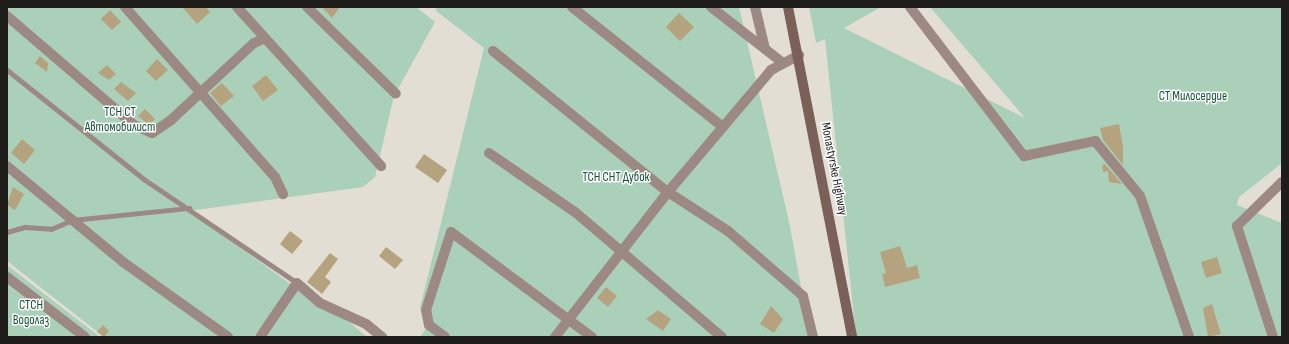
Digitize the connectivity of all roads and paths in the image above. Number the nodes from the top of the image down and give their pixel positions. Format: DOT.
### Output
graph roads {
  1 [pos="124,7"];
  2 [pos="237,7"];
  3 [pos="307,7"];
  4 [pos="572,7"];
  5 [pos="711,7"];
  6 [pos="755,7"];
  7 [pos="788,7"];
  8 [pos="910,7"];
  9 [pos="7,16"];
  10 [pos="265,38"];
  11 [pos="765,49"];
  12 [pos="493,51"];
  13 [pos="799,55"];
  14 [pos="783,64"];
  15 [pos="7,70"];
  16 [pos="199,90"];
  17 [pos="396,94"];
  18 [pos="723,127"];
  19 [pos="489,153"];
  20 [pos="7,166"];
  21 [pos="381,166"];
  22 [pos="1282,182"];
  23 [pos="668,192"];
  24 [pos="283,194"];
  25 [pos="189,208"];
  26 [pos="72,220"];
  27 [pos="7,232"];
  28 [pos="622,252"];
  29 [pos="7,276"];
  30 [pos="297,283"];
  31 [pos="570,319"];
  32 [pos="85,337"];
  33 [pos="228,337"];
  34 [pos="260,337"];
  35 [pos="382,337"];
  36 [pos="445,337"];
  37 [pos="555,337"];
  38 [pos="592,337"];
  39 [pos="722,337"];
  40 [pos="813,337"];
  41 [pos="852,337"];
  42 [pos="1189,337"];
  43 [pos="1273,337"];
  1 -- 16 [label="street"];
  2 -- 10 [label="street"];
  3 -- 17 [label="street"];
  4 -- 18 [label="street"];
  5 -- 11 [label="street"];
  6 -- 11 [label="street"];
  7 -- 13 [label="main road, Monastyrske Highway"];
  8 -- 42 [label="street"];
  9 -- 16 [label="street"];
  10 -- 16 [label="street"];
  10 -- 21 [label="street"];
  11 -- 14 [label="street"];
  12 -- 23 [label="street"];
  13 -- 14 [label="street"];
  13 -- 41 [label="main road, Monastyrske Highway"];
  14 -- 18 [label="street"];
  15 -- 25 [label="lane"];
  16 -- 24 [label="street"];
  18 -- 23 [label="street"];
  19 -- 28 [label="street"];
  20 -- 26 [label="street"];
  22 -- 43 [label="street"];
  23 -- 28 [label="street"];
  23 -- 40 [label="street"];
  25 -- 26 [label="lane"];
  25 -- 30 [label="lane"];
  26 -- 27 [label="lane"];
  26 -- 33 [label="street"];
  28 -- 31 [label="street"];
  28 -- 39 [label="street"];
  29 -- 32 [label="street"];
  30 -- 34 [label="street"];
  30 -- 35 [label="street"];
  31 -- 36 [label="street"];
  31 -- 37 [label="street"];
  31 -- 38 [label="street"];
}
